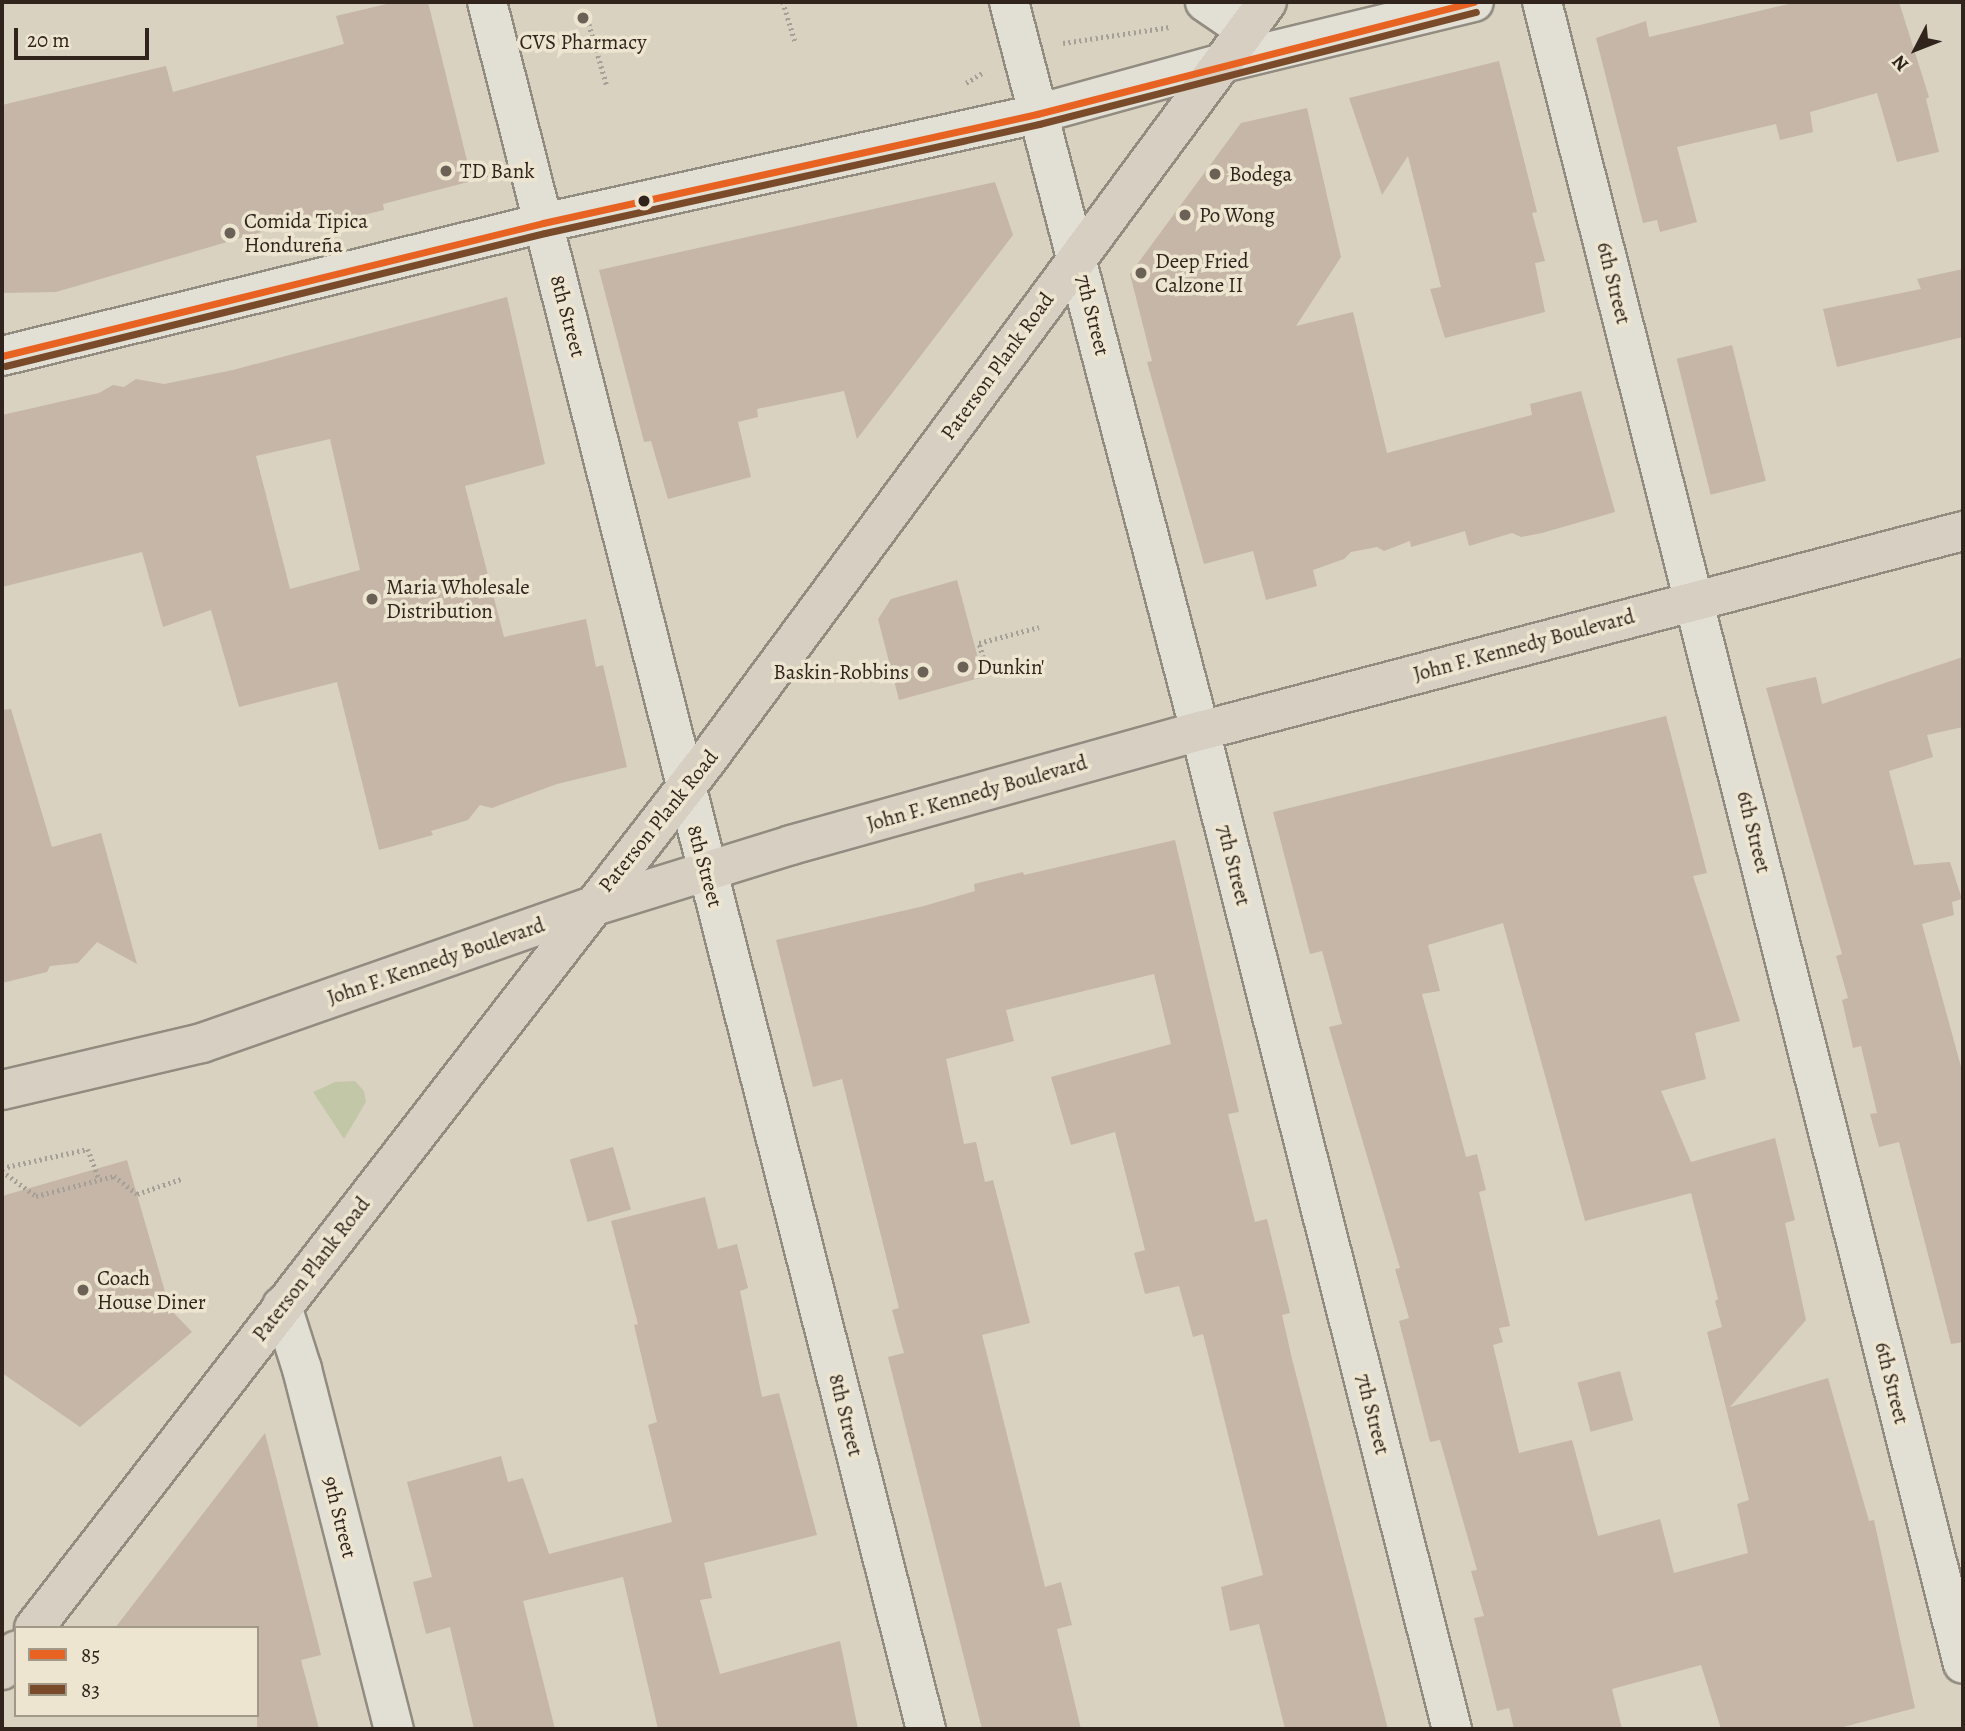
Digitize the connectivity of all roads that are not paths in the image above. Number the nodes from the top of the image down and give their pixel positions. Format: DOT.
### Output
graph roads {
  1 [pos="487,2"];
  2 [pos="1009,2"];
  3 [pos="1205,2"];
  4 [pos="1474,2"];
  5 [pos="1542,2"];
  6 [pos="1257,16"];
  7 [pos="1222,62"];
  8 [pos="1037,114"];
  9 [pos="543,223"];
  10 [pos="1078,255"];
  11 [pos="2,356"];
  12 [pos="1963,531"];
  13 [pos="1695,599"];
  14 [pos="1200,731"];
  15 [pos="684,789"];
  16 [pos="706,870"];
  17 [pos="588,908"];
  18 [pos="2,1090"];
  19 [pos="282,1306"];
  20 [pos="36,1626"];
  21 [pos="14,1654"];
  22 [pos="1963,1664"];
  23 [pos="2,1670"];
  24 [pos="394,1729"];
  25 [pos="926,1729"];
  26 [pos="1452,1729"];
  1 -- 9 [label="street, 8th Street"];
  2 -- 8 [label="street, 7th Street"];
  3 -- 6 [label="street"];
  4 -- 7 [label="street"];
  5 -- 13 [label="street, 6th Street"];
  6 -- 7 [label="main road, Paterson Plank Road"];
  7 -- 8 [label="street"];
  7 -- 10 [label="main road, Paterson Plank Road"];
  8 -- 9 [label="street"];
  8 -- 10 [label="street, 7th Street"];
  9 -- 11 [label="street"];
  9 -- 15 [label="street, 8th Street"];
  10 -- 14 [label="street, 7th Street"];
  10 -- 15 [label="main road, Paterson Plank Road"];
  12 -- 13 [label="main road, John F. Kennedy Boulevard"];
  13 -- 14 [label="main road, John F. Kennedy Boulevard"];
  13 -- 22 [label="street, 6th Street"];
  14 -- 16 [label="main road, John F. Kennedy Boulevard"];
  14 -- 26 [label="street, 7th Street"];
  15 -- 16 [label="street, 8th Street"];
  15 -- 17 [label="main road, Paterson Plank Road"];
  16 -- 17 [label="main road, John F. Kennedy Boulevard"];
  16 -- 25 [label="street, 8th Street"];
  17 -- 18 [label="main road, John F. Kennedy Boulevard"];
  17 -- 19 [label="main road, Paterson Plank Road"];
  19 -- 20 [label="main road, Paterson Plank Road"];
  19 -- 24 [label="street, 9th Street"];
  21 -- 23 [label="main road"];
}
